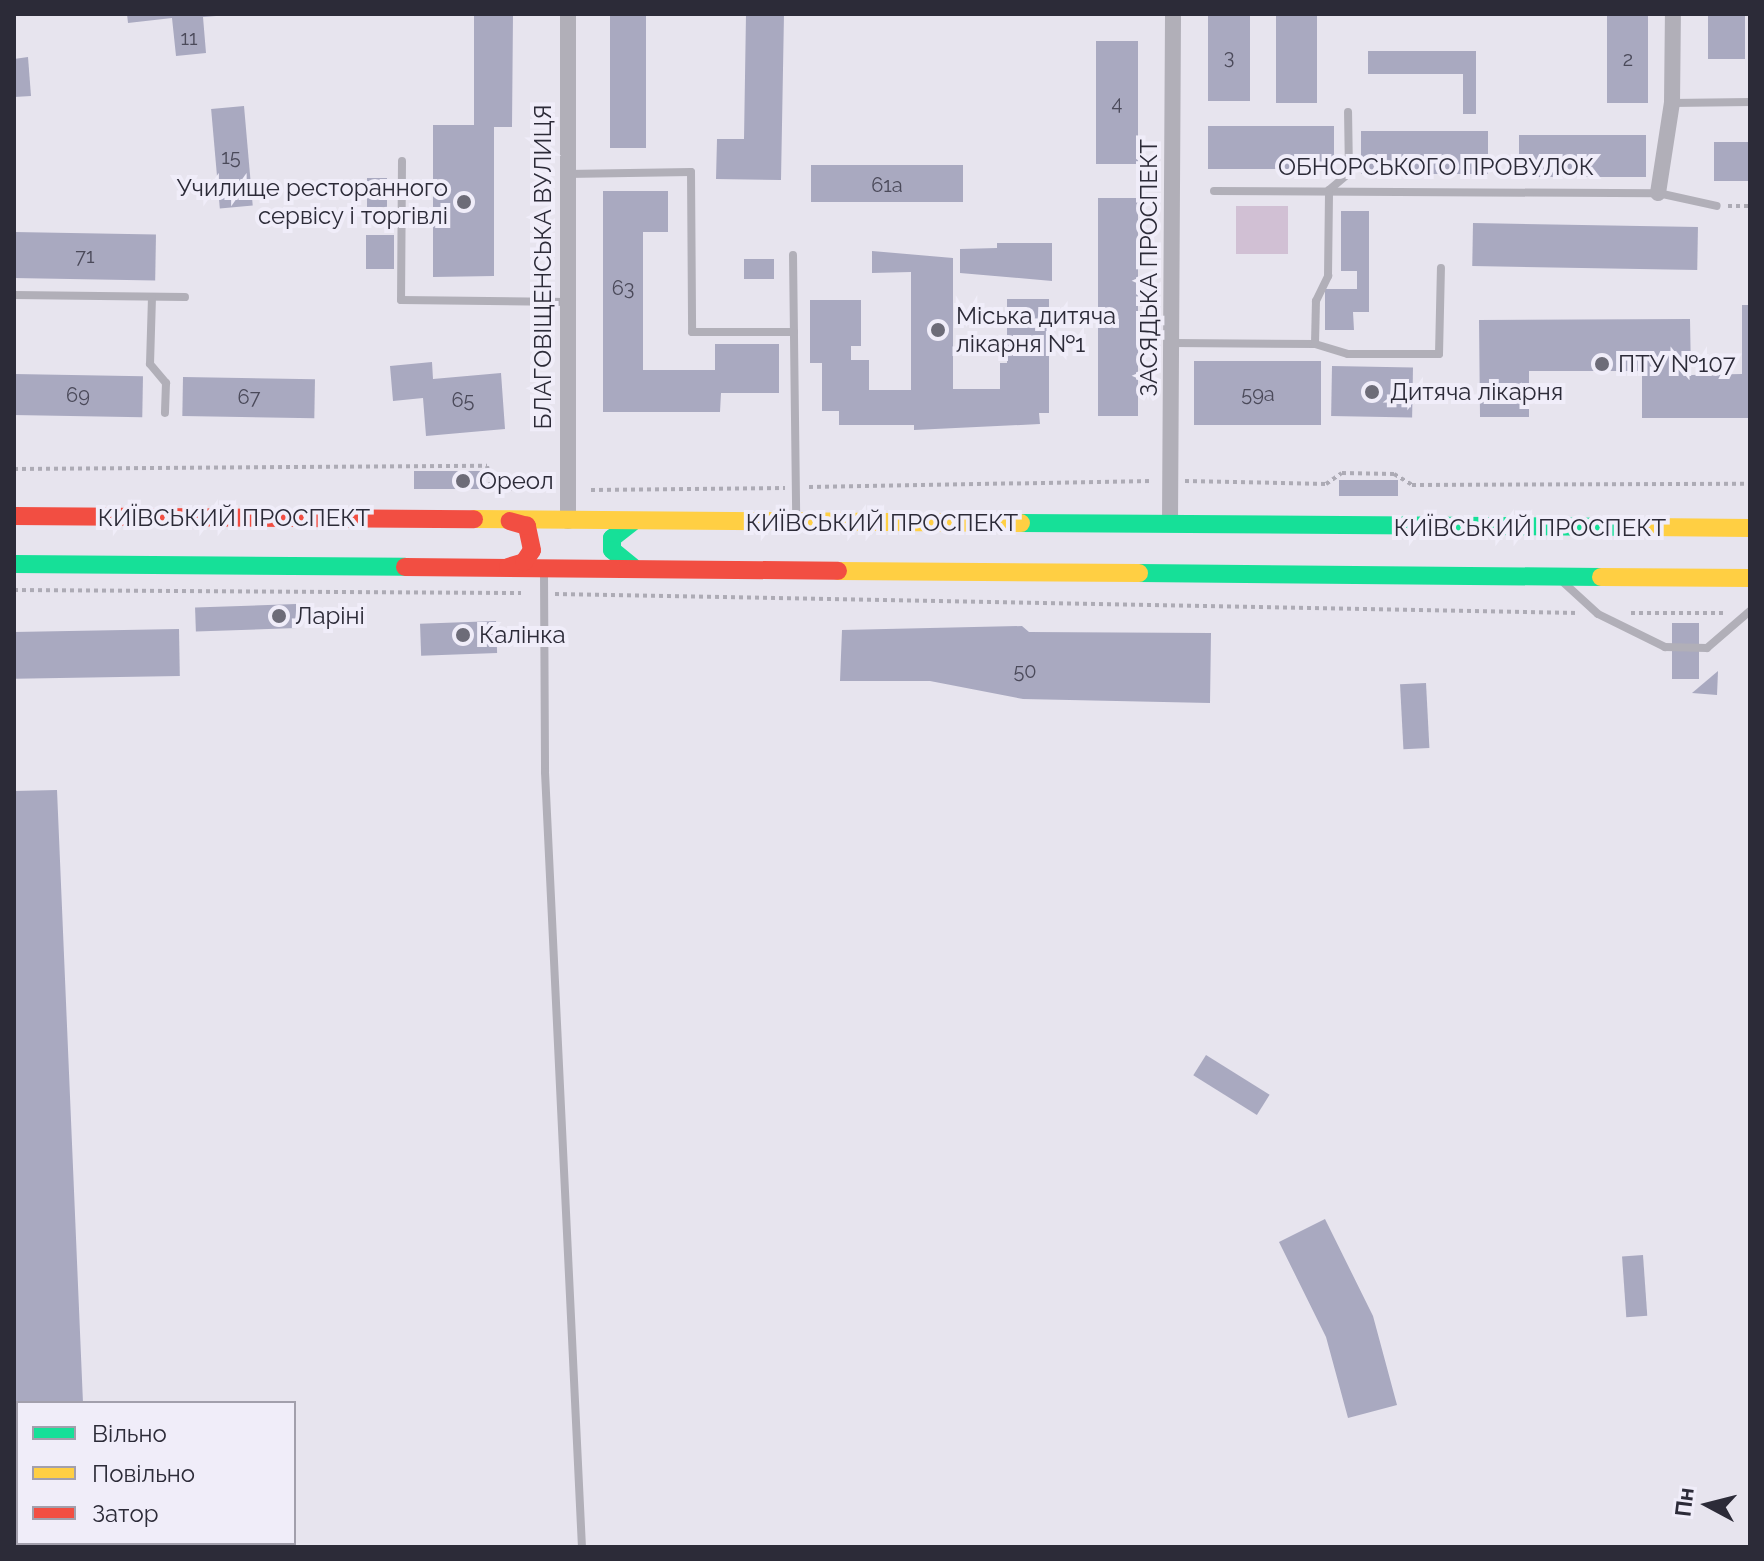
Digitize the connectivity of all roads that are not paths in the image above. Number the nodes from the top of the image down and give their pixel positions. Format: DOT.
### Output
graph roads {
  1 [pos="568,14"];
  2 [pos="1173,14"];
  3 [pos="1673,14"];
  4 [pos="1750,102"];
  5 [pos="1672,103"];
  6 [pos="1348,112"];
  7 [pos="402,161"];
  8 [pos="566,174"];
  9 [pos="1329,190"];
  10 [pos="1214,191"];
  11 [pos="1658,193"];
  12 [pos="1717,206"];
  13 [pos="793,255"];
  14 [pos="1441,268"];
  15 [pos="14,295"];
  16 [pos="152,297"];
  17 [pos="185,297"];
  18 [pos="567,302"];
  19 [pos="794,332"];
  20 [pos="1173,343"];
  21 [pos="1315,344"];
  22 [pos="165,413"];
  23 [pos="14,516"];
  24 [pos="508,520"];
  25 [pos="568,521"];
  26 [pos="634,521"];
  27 [pos="796,523"];
  28 [pos="1170,523"];
  29 [pos="1750,528"];
  30 [pos="14,564"];
  31 [pos="508,567"];
  32 [pos="544,568"];
  33 [pos="634,568"];
  34 [pos="1557,577"];
  35 [pos="1750,578"];
  36 [pos="1749,612"];
  37 [pos="582,1547"];
  1 -- 8 [label="street, БЛАГОВІЩЕНСЬКА ВУЛИЦЯ"];
  2 -- 20 [label="street, ЗАСЯДЬКА ПРОСПЕКТ"];
  3 -- 5 [label="street"];
  4 -- 5 [label="lane"];
  5 -- 11 [label="street"];
  6 -- 9 [label="lane"];
  7 -- 18 [label="lane"];
  8 -- 18 [label="street, БЛАГОВІЩЕНСЬКА ВУЛИЦЯ"];
  8 -- 19 [label="lane"];
  9 -- 10 [label="lane, ОБНОРСЬКОГО ПРОВУЛОК"];
  9 -- 11 [label="lane, ОБНОРСЬКОГО ПРОВУЛОК"];
  9 -- 21 [label="lane"];
  11 -- 12 [label="lane, ОБНОРСЬКОГО ПРОВУЛОК"];
  13 -- 19 [label="lane"];
  14 -- 21 [label="lane"];
  15 -- 16 [label="lane"];
  16 -- 17 [label="lane"];
  16 -- 22 [label="lane"];
  18 -- 25 [label="street, БЛАГОВІЩЕНСЬКА ВУЛИЦЯ"];
  19 -- 27 [label="lane"];
  20 -- 21 [label="lane"];
  20 -- 28 [label="street, ЗАСЯДЬКА ПРОСПЕКТ"];
  23 -- 24 [label="main road, КИЇВСЬКИЙ ПРОСПЕКТ"];
  24 -- 25 [label="main road, КИЇВСЬКИЙ ПРОСПЕКТ"];
  24 -- 31 [label="main road"];
  25 -- 26 [label="main road, КИЇВСЬКИЙ ПРОСПЕКТ"];
  26 -- 27 [label="main road, КИЇВСЬКИЙ ПРОСПЕКТ"];
  26 -- 33 [label="main road"];
  27 -- 28 [label="main road, КИЇВСЬКИЙ ПРОСПЕКТ"];
  28 -- 29 [label="main road, КИЇВСЬКИЙ ПРОСПЕКТ"];
  30 -- 31 [label="main road, КИЇВСЬКИЙ ПРОСПЕКТ"];
  31 -- 32 [label="main road, КИЇВСЬКИЙ ПРОСПЕКТ"];
  32 -- 33 [label="main road, КИЇВСЬКИЙ ПРОСПЕКТ"];
  32 -- 37 [label="lane"];
  33 -- 34 [label="main road, КИЇВСЬКИЙ ПРОСПЕКТ"];
  34 -- 35 [label="main road, КИЇВСЬКИЙ ПРОСПЕКТ"];
  34 -- 36 [label="lane"];
}
